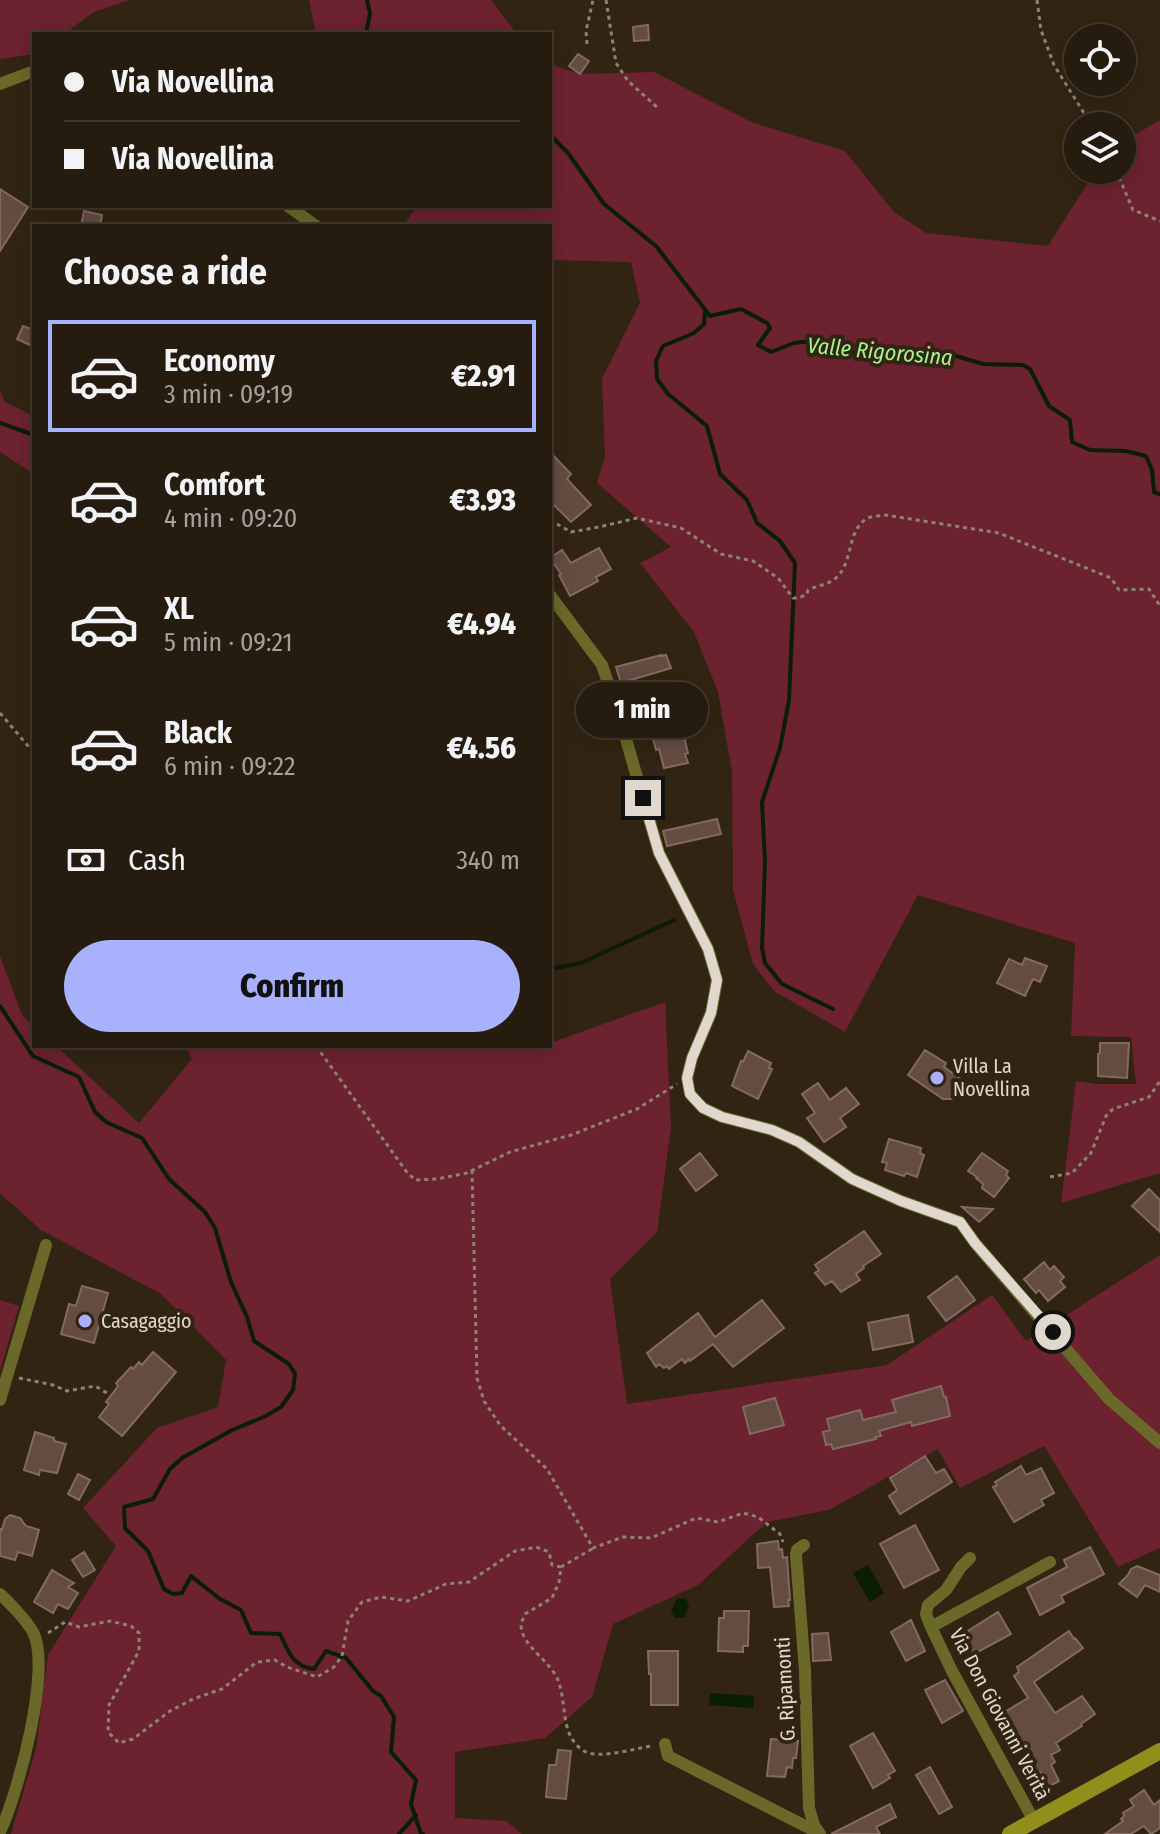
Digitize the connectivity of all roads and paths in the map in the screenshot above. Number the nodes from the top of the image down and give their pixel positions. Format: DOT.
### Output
graph roads {
  1 [pos="593,0"];
  2 [pos="606,0"];
  3 [pos="1037,0"];
  4 [pos="587,44"];
  5 [pos="32,72"];
  6 [pos="0,84"];
  7 [pos="658,108"];
  8 [pos="1083,112"];
  9 [pos="1122,184"];
  10 [pos="291,208"];
  11 [pos="1160,221"];
  12 [pos="313,224"];
  13 [pos="552,521"];
  14 [pos="552,598"];
  15 [pos="1160,606"];
  16 [pos="0,713"];
  17 [pos="32,751"];
  18 [pos="317,1048"];
  19 [pos="687,1078"];
  20 [pos="1160,1081"];
  21 [pos="472,1170"];
  22 [pos="1050,1177"];
  23 [pos="46,1245"];
  24 [pos="7,1375"];
  25 [pos="107,1393"];
  26 [pos="0,1400"];
  27 [pos="1160,1443"];
  28 [pos="783,1542"];
  29 [pos="804,1545"];
  30 [pos="593,1548"];
  31 [pos="970,1558"];
  32 [pos="1050,1562"];
  33 [pos="561,1567"];
  34 [pos="0,1594"];
  35 [pos="931,1627"];
  36 [pos="35,1641"];
  37 [pos="666,1750"];
  38 [pos="1160,1751"];
  39 [pos="1034,1821"];
  40 [pos="0,1832"];
  41 [pos="820,1833"];
  42 [pos="1010,1834"];
  1 -- 4 [label="path"];
  2 -- 7 [label="path"];
  3 -- 8 [label="path"];
  5 -- 6 [label="street"];
  9 -- 11 [label="path"];
  10 -- 12 [label="street"];
  13 -- 15 [label="path"];
  14 -- 19 [label="street"];
  16 -- 17 [label="path"];
  18 -- 21 [label="path"];
  19 -- 21 [label="path"];
  19 -- 27 [label="street"];
  20 -- 22 [label="path"];
  21 -- 30 [label="path"];
  23 -- 24 [label="street"];
  24 -- 25 [label="path"];
  24 -- 26 [label="street"];
  28 -- 30 [label="path"];
  29 -- 41 [label="street, G. Ripamonti"];
  30 -- 33 [label="path"];
  31 -- 35 [label="street, Via Don Giovanni Verità"];
  32 -- 35 [label="street, Via Don Giovanni Verità"];
  33 -- 36 [label="path"];
  33 -- 37 [label="path"];
  34 -- 36 [label="street"];
  35 -- 39 [label="street, Via Don Giovanni Verità"];
  36 -- 40 [label="street"];
  37 -- 41 [label="street, G. Ripamonti"];
  38 -- 39 [label="main road"];
  39 -- 42 [label="main road"];
}
